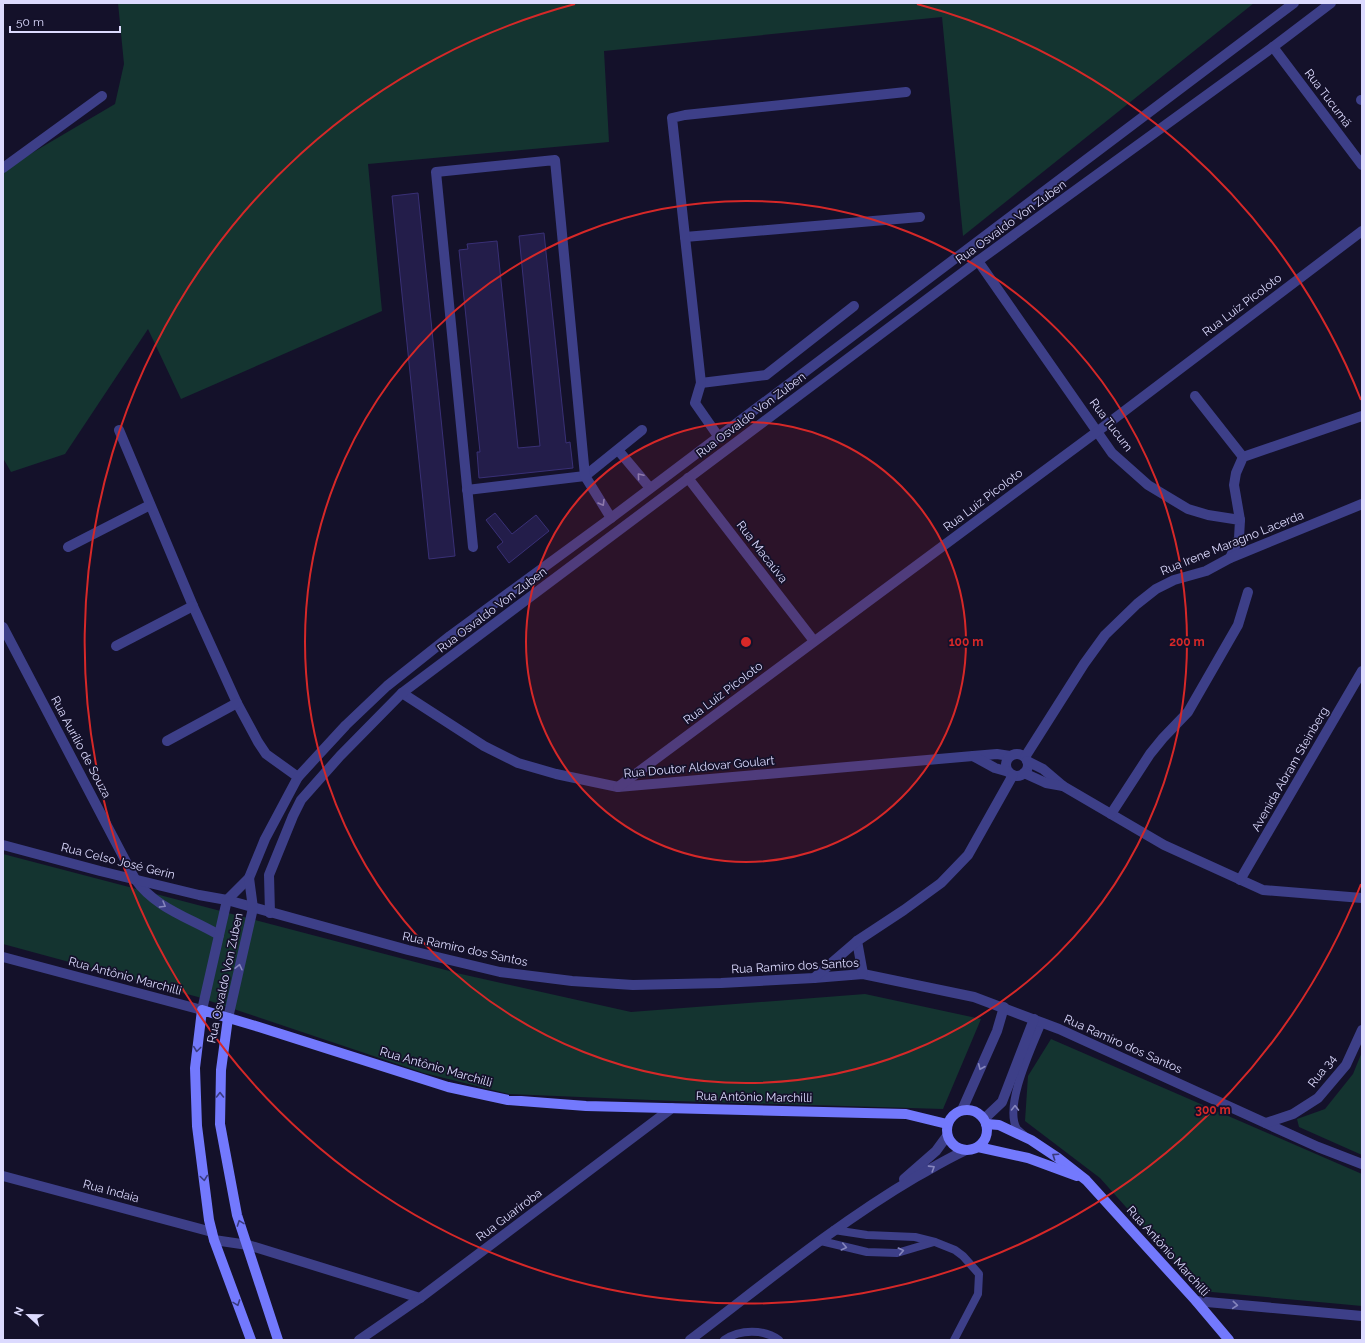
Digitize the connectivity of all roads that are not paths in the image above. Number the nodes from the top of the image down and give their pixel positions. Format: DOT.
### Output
graph roads {
  1 [pos="1294,3"];
  2 [pos="1331,3"];
  3 [pos="1273,47"];
  4 [pos="906,92"];
  5 [pos="102,96"];
  6 [pos="1362,165"];
  7 [pos="3,168"];
  8 [pos="920,217"];
  9 [pos="1362,230"];
  10 [pos="685,237"];
  11 [pos="978,261"];
  12 [pos="854,306"];
  13 [pos="701,382"];
  14 [pos="1195,396"];
  15 [pos="1362,416"];
  16 [pos="119,430"];
  17 [pos="642,430"];
  18 [pos="1098,431"];
  19 [pos="718,436"];
  20 [pos="618,450"];
  21 [pos="1243,458"];
  22 [pos="585,476"];
  23 [pos="688,478"];
  24 [pos="650,488"];
  25 [pos="468,490"];
  26 [pos="150,504"];
  27 [pos="1362,504"];
  28 [pos="611,518"];
  29 [pos="1240,520"];
  30 [pos="68,547"];
  31 [pos="473,547"];
  32 [pos="1230,558"];
  33 [pos="1248,592"];
  34 [pos="193,606"];
  35 [pos="3,627"];
  36 [pos="814,641"];
  37 [pos="116,646"];
  38 [pos="1362,671"];
  39 [pos="402,693"];
  40 [pos="237,703"];
  41 [pos="167,741"];
  42 [pos="973,756"];
  43 [pos="1010,756"];
  44 [pos="1026,759"];
  45 [pos="1024,773"];
  46 [pos="1011,774"];
  47 [pos="298,777"];
  48 [pos="1063,786"];
  49 [pos="618,787"];
  50 [pos="1110,814"];
  51 [pos="3,845"];
  52 [pos="249,878"];
  53 [pos="135,879"];
  54 [pos="1240,880"];
  55 [pos="1362,898"];
  56 [pos="228,900"];
  57 [pos="253,908"];
  58 [pos="270,913"];
  59 [pos="219,935"];
  60 [pos="857,941"];
  61 [pos="3,957"];
  62 [pos="863,974"];
  63 [pos="814,978"];
  64 [pos="1004,1007"];
  65 [pos="202,1010"];
  66 [pos="228,1018"];
  67 [pos="1035,1019"];
  68 [pos="1362,1030"];
  69 [pos="672,1108"];
  70 [pos="962,1110"];
  71 [pos="983,1119"];
  72 [pos="1266,1123"];
  73 [pos="947,1124"];
  74 [pos="947,1136"];
  75 [pos="1031,1140"];
  76 [pos="978,1147"];
  77 [pos="964,1151"];
  78 [pos="1362,1164"];
  79 [pos="3,1176"];
  80 [pos="1086,1180"];
  81 [pos="886,1195"];
  82 [pos="834,1230"];
  83 [pos="213,1236"];
  84 [pos="821,1241"];
  85 [pos="935,1242"];
  86 [pos="248,1245"];
  87 [pos="420,1298"];
  88 [pos="1196,1301"];
  89 [pos="1362,1316"];
  90 [pos="251,1340"];
  91 [pos="278,1340"];
  92 [pos="359,1340"];
  93 [pos="690,1340"];
  94 [pos="724,1340"];
  95 [pos="779,1340"];
  96 [pos="954,1340"];
  97 [pos="1230,1340"];
  1 -- 19 [label="street, Rua Osvaldo Von Zuben"];
  2 -- 3 [label="street, Rua Osvaldo Von Zuben"];
  3 -- 6 [label="street, Rua Tucumã"];
  3 -- 11 [label="street, Rua Osvaldo Von Zuben"];
  4 -- 10 [label="street"];
  5 -- 7 [label="street"];
  8 -- 10 [label="street"];
  9 -- 18 [label="street, Rua Luíz Picoloto"];
  10 -- 13 [label="street"];
  11 -- 18 [label="street, Rua Tucum"];
  11 -- 23 [label="street, Rua Osvaldo Von Zuben"];
  12 -- 13 [label="street"];
  13 -- 19 [label="street"];
  14 -- 21 [label="street"];
  15 -- 21 [label="street"];
  16 -- 26 [label="street"];
  17 -- 20 [label="street"];
  18 -- 29 [label="street, Rua Tucum"];
  18 -- 36 [label="street, Rua Luíz Picoloto"];
  19 -- 24 [label="street, Rua Osvaldo Von Zuben"];
  20 -- 22 [label="street"];
  24 -- 20 [label="street, one-way"];
  21 -- 29 [label="street"];
  22 -- 25 [label="street"];
  22 -- 25 [label="street"];
  22 -- 28 [label="street, one-way"];
  23 -- 36 [label="street, Rua Macaúva"];
  23 -- 39 [label="street, Rua Osvaldo Von Zuben"];
  24 -- 28 [label="street, Rua Osvaldo Von Zuben"];
  25 -- 31 [label="street"];
  26 -- 30 [label="street"];
  26 -- 34 [label="street"];
  27 -- 32 [label="street, Rua Irene Maragno Lacerda"];
  28 -- 47 [label="street, Rua Osvaldo Von Zuben"];
  29 -- 32 [label="street"];
  32 -- 44 [label="street, Rua Irene Maragno Lacerda"];
  33 -- 50 [label="street"];
  34 -- 37 [label="street"];
  34 -- 40 [label="street"];
  35 -- 53 [label="street, Rua Aurílio de Souza"];
  36 -- 49 [label="street, Rua Luíz Picoloto"];
  38 -- 54 [label="street, Avenida Abram Steinberg"];
  39 -- 49 [label="street, Rua Doutor Aldovar Goulart"];
  39 -- 58 [label="street, Rua Osvaldo Von Zuben"];
  40 -- 41 [label="street"];
  40 -- 47 [label="street"];
  42 -- 43 [label="street, Rua Doutor Aldovar Goulart"];
  42 -- 46 [label="street"];
  42 -- 49 [label="street, Rua Doutor Aldovar Goulart"];
  43 -- 44 [label="street"];
  43 -- 46 [label="street"];
  44 -- 45 [label="street"];
  44 -- 48 [label="street"];
  45 -- 46 [label="street"];
  45 -- 48 [label="street"];
  46 -- 60 [label="street"];
  47 -- 52 [label="street, Rua Osvaldo Von Zuben"];
  48 -- 50 [label="street"];
  50 -- 54 [label="street"];
  51 -- 53 [label="street, Rua Celso José Gerin"];
  52 -- 56 [label="street, Rua Osvaldo Von Zuben"];
  52 -- 57 [label="street, Rua Osvaldo Von Zuben"];
  53 -- 56 [label="street, Rua Celso José Gerin"];
  53 -- 59 [label="street, Rua Aurílio de Souza, one-way"];
  54 -- 55 [label="street"];
  56 -- 57 [label="street, Rua Ramiro dos Santos"];
  56 -- 59 [label="street, Rua Osvaldo Von Zuben"];
  57 -- 58 [label="street, Rua Ramiro dos Santos"];
  66 -- 57 [label="street, Rua Osvaldo Von Zuben, one-way"];
  58 -- 63 [label="street, Rua Ramiro dos Santos"];
  59 -- 65 [label="street, Rua Osvaldo Von Zuben"];
  60 -- 62 [label="street"];
  60 -- 63 [label="street"];
  61 -- 65 [label="street, Rua Antônio Marchilli"];
  62 -- 63 [label="street, Rua Ramiro dos Santos"];
  62 -- 64 [label="street, Rua Ramiro dos Santos"];
  64 -- 67 [label="street, Rua Ramiro dos Santos"];
  64 -- 70 [label="street, one-way"];
  65 -- 66 [label="street, Rua Antônio Marchilli"];
  65 -- 83 [label="street, Rua Osvaldo Von Zuben, one-way"];
  66 -- 69 [label="street, Rua Antônio Marchilli"];
  86 -- 66 [label="street, Rua Osvaldo Von Zuben, one-way"];
  67 -- 71 [label="street"];
  67 -- 72 [label="street, Rua Ramiro dos Santos"];
  75 -- 67 [label="lane, one-way"];
  68 -- 72 [label="street, Rua 34"];
  69 -- 73 [label="street, Rua Antônio Marchilli"];
  69 -- 87 [label="street, Rua Guariroba"];
  70 -- 71 [label="street"];
  70 -- 73 [label="street"];
  71 -- 75 [label="street, Rua Antônio Marchilli"];
  71 -- 76 [label="street"];
  72 -- 78 [label="street, Rua Ramiro dos Santos"];
  73 -- 74 [label="street"];
  74 -- 77 [label="street"];
  74 -- 81 [label="street"];
  80 -- 75 [label="street, Rua Antônio Marchilli, one-way"];
  76 -- 77 [label="street"];
  76 -- 80 [label="street, Rua Antônio Marchilli"];
  81 -- 77 [label="street, one-way"];
  79 -- 83 [label="street, Rua Indaia"];
  80 -- 88 [label="street, Rua Antônio Marchilli"];
  81 -- 82 [label="street"];
  82 -- 84 [label="street"];
  82 -- 85 [label="lane"];
  83 -- 86 [label="street, Rua Indaia"];
  83 -- 90 [label="street, Rua Osvaldo Von Zuben, one-way"];
  84 -- 85 [label="lane, one-way"];
  84 -- 93 [label="street"];
  85 -- 96 [label="lane"];
  86 -- 87 [label="street, Rua Indaia"];
  86 -- 91 [label="street, Rua Osvaldo Von Zuben"];
  87 -- 92 [label="street, Rua Guariroba"];
  88 -- 89 [label="street, one-way"];
  88 -- 97 [label="street, Rua Antônio Marchilli"];
  94 -- 95 [label="lane"];
}
